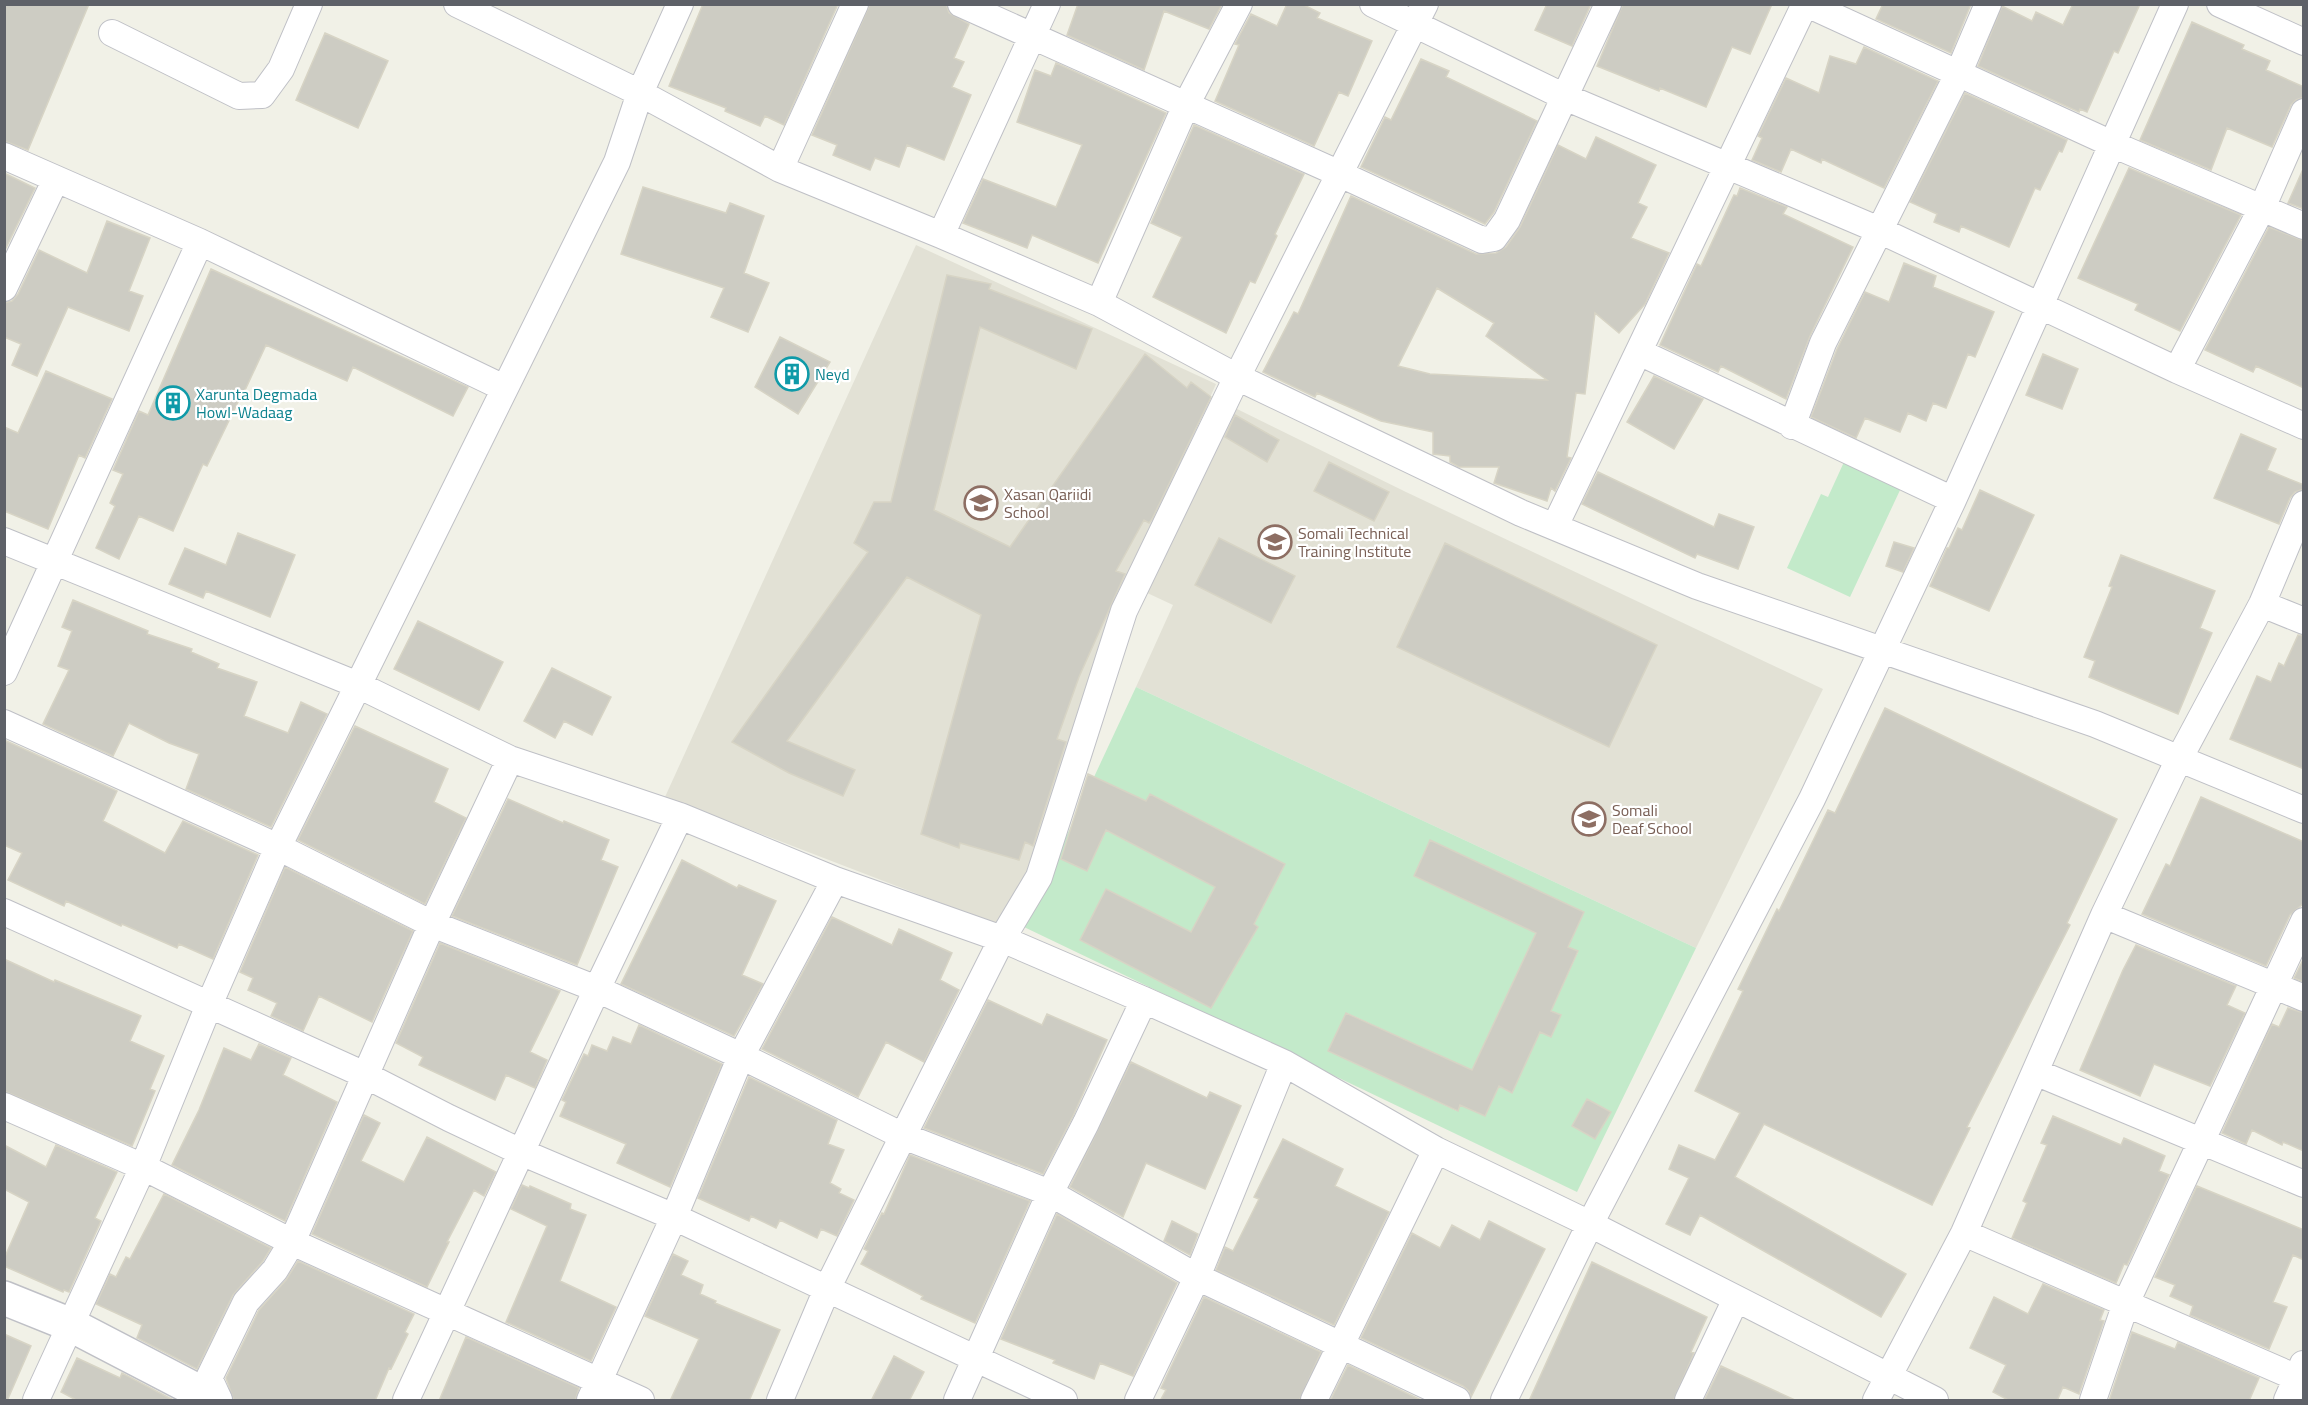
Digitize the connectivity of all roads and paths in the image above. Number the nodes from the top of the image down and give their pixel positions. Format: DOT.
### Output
graph roads {
  1 [pos="309,4"];
  2 [pos="457,4"];
  3 [pos="680,4"];
  4 [pos="855,4"];
  5 [pos="961,4"];
  6 [pos="1047,4"];
  7 [pos="1239,4"];
  8 [pos="1373,4"];
  9 [pos="1608,4"];
  10 [pos="1806,4"];
  11 [pos="1988,4"];
  12 [pos="2175,4"];
  13 [pos="2220,4"];
  14 [pos="1420,14"];
  15 [pos="112,33"];
  16 [pos="1031,36"];
  17 [pos="2304,42"];
  18 [pos="1959,72"];
  19 [pos="639,93"];
  20 [pos="1565,97"];
  21 [pos="1186,105"];
  22 [pos="2304,112"];
  23 [pos="2112,144"];
  24 [pos="4,156"];
  25 [pos="1727,165"];
  26 [pos="780,169"];
  27 [pos="1340,174"];
  28 [pos="56,179"];
  29 [pos="2262,208"];
  30 [pos="2304,226"];
  31 [pos="1879,230"];
  32 [pos="941,235"];
  33 [pos="200,242"];
  34 [pos="4,288"];
  35 [pos="1099,303"];
  36 [pos="2039,304"];
  37 [pos="1639,352"];
  38 [pos="2177,370"];
  39 [pos="1237,377"];
  40 [pos="504,388"];
  41 [pos="1792,426"];
  42 [pos="2304,426"];
  43 [pos="1953,500"];
  44 [pos="2304,504"];
  45 [pos="1555,526"];
  46 [pos="4,541"];
  47 [pos="55,563"];
  48 [pos="2262,604"];
  49 [pos="2304,621"];
  50 [pos="1882,651"];
  51 [pos="4,672"];
  52 [pos="358,686"];
  53 [pos="4,723"];
  54 [pos="510,759"];
  55 [pos="2179,759"];
  56 [pos="2304,810"];
  57 [pos="680,816"];
  58 [pos="278,847"];
  59 [pos="835,880"];
  60 [pos="4,912"];
  61 [pos="2104,915"];
  62 [pos="2304,921"];
  63 [pos="432,924"];
  64 [pos="1002,939"];
  65 [pos="2275,985"];
  66 [pos="597,989"];
  67 [pos="2304,998"];
  68 [pos="1144,1000"];
  69 [pos="209,1005"];
  70 [pos="741,1056"];
  71 [pos="1284,1063"];
  72 [pos="2035,1072"];
  73 [pos="365,1075"];
  74 [pos="4,1106"];
  75 [pos="903,1136"];
  76 [pos="2200,1141"];
  77 [pos="1436,1150"];
  78 [pos="521,1152"];
  79 [pos="143,1167"];
  80 [pos="2304,1184"];
  81 [pos="1050,1193"];
  82 [pos="674,1217"];
  83 [pos="1590,1224"];
  84 [pos="1964,1233"];
  85 [pos="292,1242"];
  86 [pos="1197,1277"];
  87 [pos="828,1288"];
  88 [pos="4,1298"];
  89 [pos="1736,1299"];
  90 [pos="2126,1303"];
  91 [pos="449,1312"];
  92 [pos="71,1325"];
  93 [pos="1340,1344"];
  94 [pos="975,1358"];
  95 [pos="1889,1376"];
  96 [pos="2298,1381"];
  97 [pos="595,1391"];
  98 [pos="36,1401"];
  99 [pos="217,1401"];
  100 [pos="406,1401"];
  101 [pos="641,1401"];
  102 [pos="780,1401"];
  103 [pos="957,1401"];
  104 [pos="1064,1401"];
  105 [pos="1138,1401"];
  106 [pos="1314,1401"];
  107 [pos="1456,1401"];
  108 [pos="1504,1401"];
  109 [pos="1688,1401"];
  110 [pos="1876,1401"];
  111 [pos="1935,1401"];
  112 [pos="2093,1401"];
  1 -- 15 [label="street"];
  2 -- 19 [label="street"];
  3 -- 19 [label="street"];
  4 -- 26 [label="street"];
  5 -- 16 [label="street"];
  6 -- 16 [label="street"];
  7 -- 21 [label="street"];
  8 -- 14 [label="street"];
  9 -- 20 [label="street"];
  10 -- 18 [label="street"];
  10 -- 25 [label="street"];
  11 -- 18 [label="street"];
  12 -- 23 [label="street"];
  13 -- 17 [label="street"];
  14 -- 20 [label="street"];
  14 -- 27 [label="street"];
  16 -- 21 [label="street"];
  16 -- 32 [label="street"];
  18 -- 23 [label="street"];
  18 -- 31 [label="street"];
  19 -- 26 [label="street"];
  19 -- 40 [label="street"];
  20 -- 25 [label="street"];
  20 -- 27 [label="street"];
  21 -- 27 [label="street"];
  21 -- 35 [label="street"];
  22 -- 29 [label="street"];
  23 -- 29 [label="street"];
  23 -- 36 [label="street"];
  24 -- 28 [label="street"];
  25 -- 31 [label="street"];
  25 -- 37 [label="street"];
  26 -- 32 [label="street"];
  27 -- 39 [label="street"];
  28 -- 33 [label="street"];
  28 -- 34 [label="street"];
  29 -- 30 [label="street"];
  29 -- 38 [label="street"];
  31 -- 36 [label="street"];
  31 -- 41 [label="street"];
  32 -- 35 [label="street"];
  33 -- 40 [label="street"];
  33 -- 47 [label="street"];
  35 -- 39 [label="street"];
  36 -- 38 [label="street"];
  36 -- 43 [label="street"];
  37 -- 41 [label="street"];
  37 -- 45 [label="street"];
  38 -- 42 [label="street"];
  39 -- 45 [label="street"];
  39 -- 64 [label="street"];
  40 -- 52 [label="street"];
  41 -- 43 [label="street"];
  43 -- 50 [label="street"];
  44 -- 48 [label="street"];
  45 -- 50 [label="street"];
  46 -- 47 [label="street"];
  47 -- 51 [label="street"];
  47 -- 52 [label="street"];
  48 -- 49 [label="street"];
  48 -- 55 [label="street"];
  50 -- 55 [label="street"];
  50 -- 83 [label="street"];
  52 -- 54 [label="street"];
  52 -- 58 [label="street"];
  53 -- 58 [label="street"];
  54 -- 57 [label="street"];
  54 -- 63 [label="street"];
  55 -- 56 [label="street"];
  55 -- 61 [label="street"];
  57 -- 59 [label="street"];
  57 -- 66 [label="street"];
  58 -- 63 [label="street"];
  58 -- 69 [label="street"];
  59 -- 64 [label="street"];
  59 -- 70 [label="street"];
  60 -- 69 [label="street"];
  61 -- 65 [label="street"];
  61 -- 72 [label="street"];
  62 -- 65 [label="street"];
  63 -- 66 [label="street"];
  63 -- 73 [label="street"];
  64 -- 68 [label="street"];
  64 -- 75 [label="street"];
  65 -- 67 [label="street"];
  65 -- 76 [label="street"];
  66 -- 70 [label="street"];
  66 -- 78 [label="street"];
  68 -- 71 [label="street"];
  68 -- 81 [label="street"];
  69 -- 73 [label="street"];
  69 -- 79 [label="street"];
  70 -- 75 [label="street"];
  70 -- 82 [label="street"];
  71 -- 77 [label="street"];
  71 -- 86 [label="street"];
  72 -- 76 [label="street"];
  72 -- 84 [label="street"];
  73 -- 78 [label="street"];
  73 -- 85 [label="street"];
  74 -- 79 [label="street"];
  75 -- 81 [label="street"];
  75 -- 87 [label="street"];
  76 -- 80 [label="street"];
  76 -- 90 [label="street"];
  77 -- 83 [label="street"];
  77 -- 93 [label="street"];
  78 -- 82 [label="street"];
  78 -- 91 [label="street"];
  79 -- 85 [label="street"];
  79 -- 92 [label="street"];
  81 -- 86 [label="street"];
  81 -- 94 [label="street"];
  82 -- 87 [label="street"];
  82 -- 97 [label="street"];
  83 -- 89 [label="street"];
  83 -- 108 [label="street"];
  84 -- 90 [label="street"];
  84 -- 95 [label="street"];
  85 -- 91 [label="street"];
  85 -- 99 [label="street"];
  86 -- 93 [label="street"];
  86 -- 105 [label="street"];
  87 -- 94 [label="street"];
  87 -- 102 [label="street"];
  88 -- 92 [label="street"];
  89 -- 95 [label="street"];
  89 -- 109 [label="street"];
  90 -- 96 [label="street"];
  90 -- 112 [label="street"];
  91 -- 97 [label="street"];
  91 -- 100 [label="street"];
  92 -- 98 [label="street"];
  92 -- 99 [label="street"];
  93 -- 106 [label="street"];
  93 -- 107 [label="street"];
  94 -- 103 [label="street"];
  94 -- 104 [label="street"];
  95 -- 110 [label="street"];
  95 -- 111 [label="street"];
  97 -- 101 [label="street"];
}
